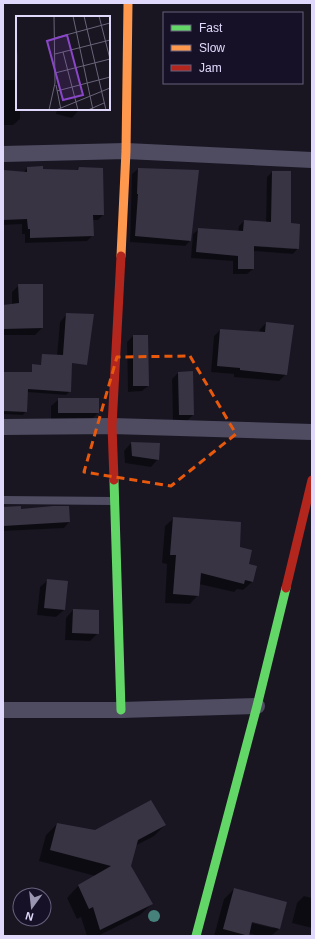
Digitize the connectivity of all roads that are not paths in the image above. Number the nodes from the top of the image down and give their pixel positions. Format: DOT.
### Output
graph roads {
  1 [pos="128,3"];
  2 [pos="126,151"];
  3 [pos="3,154"];
  4 [pos="312,160"];
  5 [pos="112,426"];
  6 [pos="3,427"];
  7 [pos="312,432"];
  8 [pos="312,480"];
  9 [pos="3,500"];
  10 [pos="115,501"];
  11 [pos="256,706"];
  12 [pos="3,710"];
  13 [pos="121,710"];
  14 [pos="196,936"];
  1 -- 2 [label="street"];
  2 -- 3 [label="street"];
  2 -- 4 [label="street"];
  2 -- 5 [label="street"];
  5 -- 6 [label="street"];
  5 -- 7 [label="street"];
  5 -- 10 [label="street"];
  8 -- 11 [label="street"];
  9 -- 10 [label="lane"];
  10 -- 13 [label="street"];
  11 -- 13 [label="street"];
  11 -- 14 [label="street"];
  12 -- 13 [label="street"];
}
